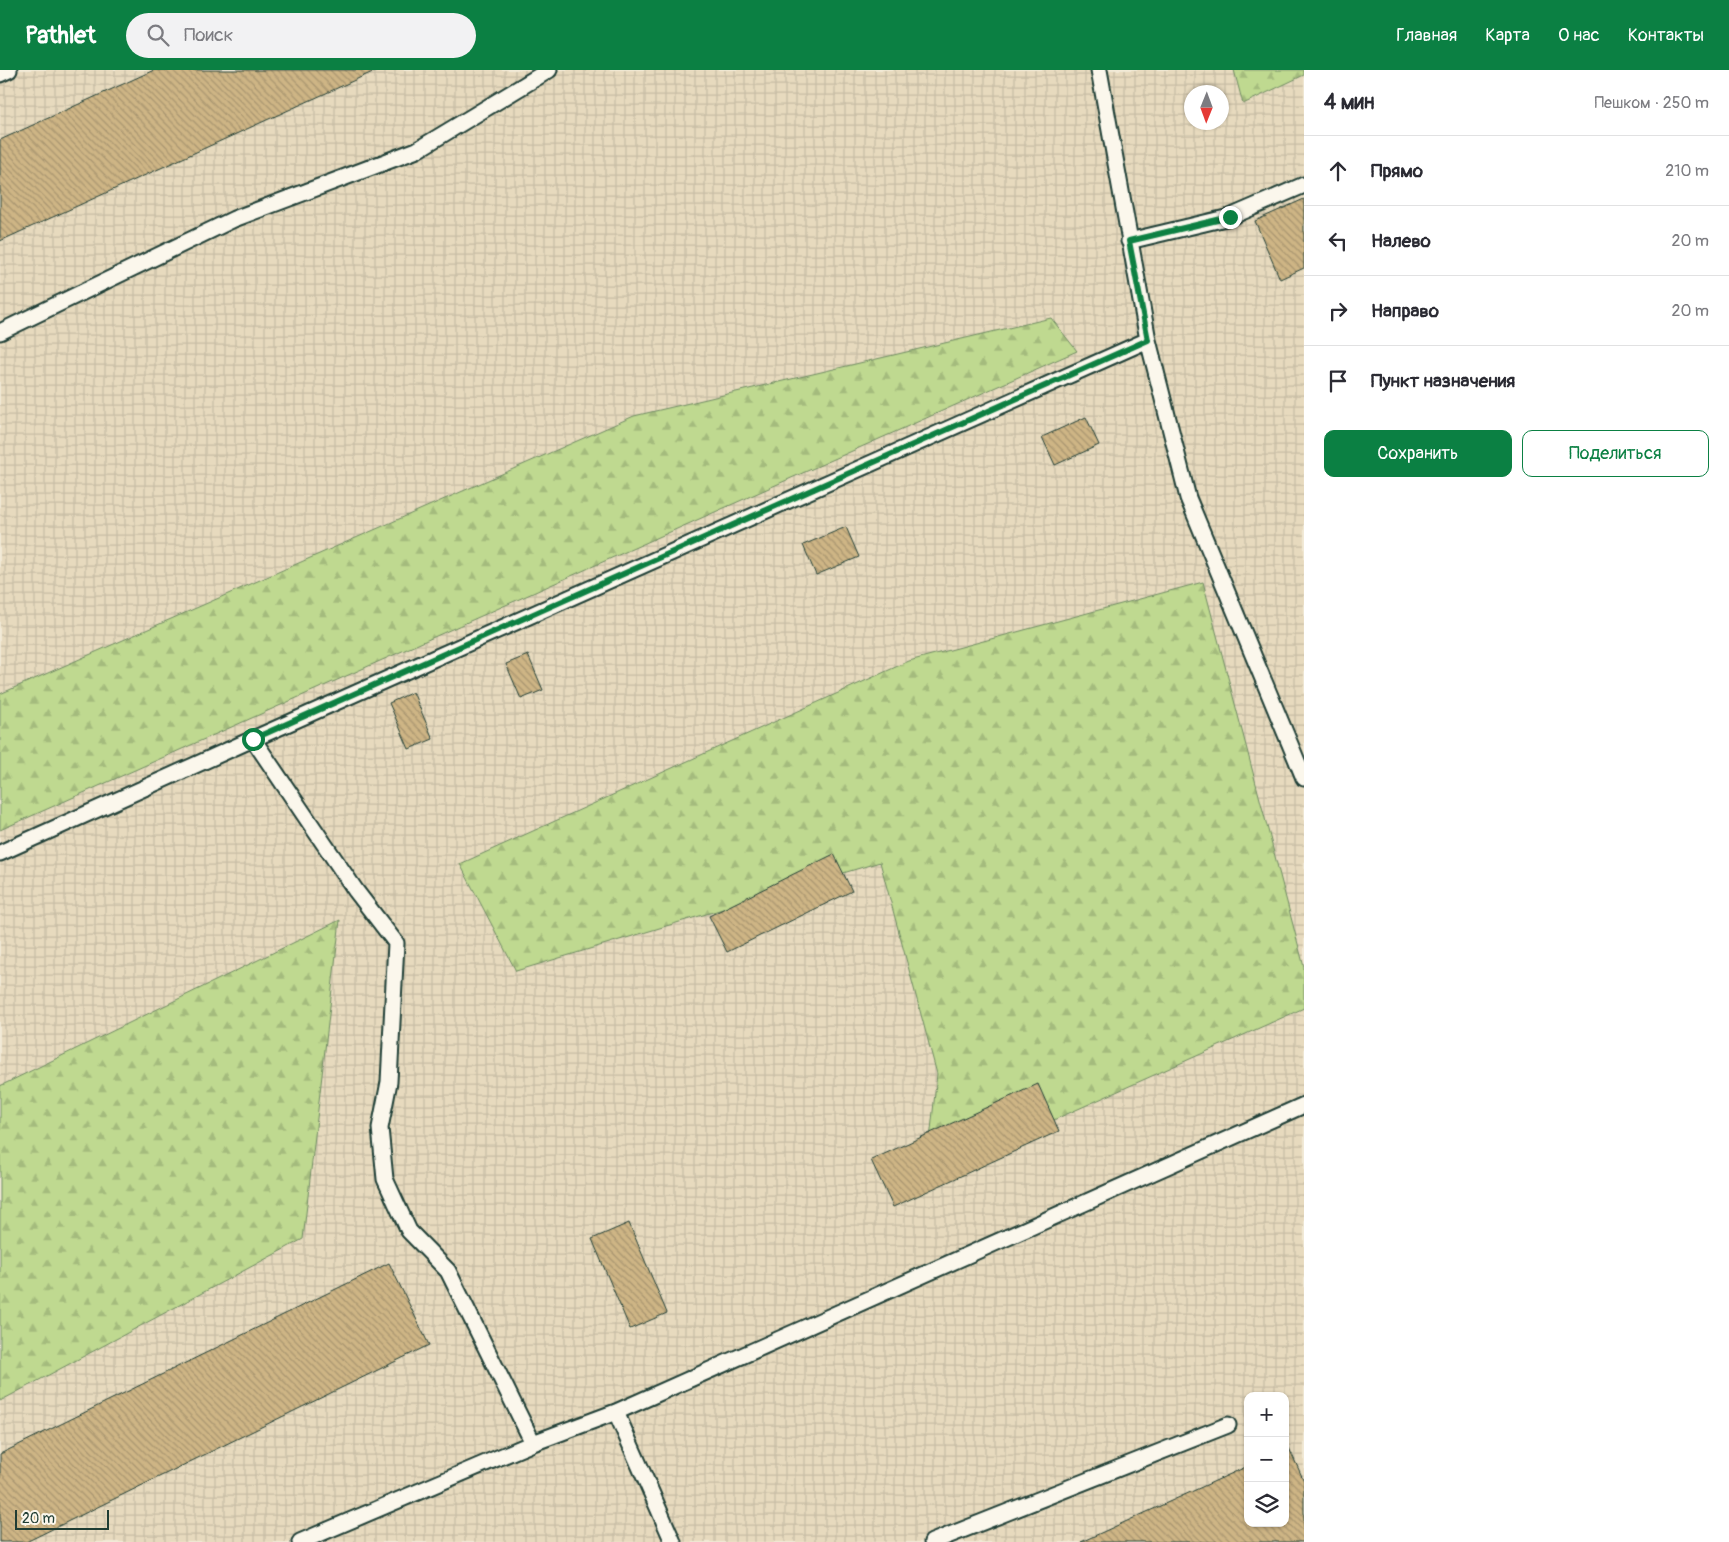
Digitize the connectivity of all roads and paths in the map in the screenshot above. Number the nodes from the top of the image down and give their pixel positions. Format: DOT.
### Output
graph roads {
  1 [pos="9,70"];
  2 [pos="549,70"];
  3 [pos="1099,70"];
  4 [pos="0,74"];
  5 [pos="1304,185"];
  6 [pos="1129,241"];
  7 [pos="0,332"];
  8 [pos="1148,340"];
  9 [pos="253,739"];
  10 [pos="1304,778"];
  11 [pos="0,853"];
  12 [pos="1304,1105"];
  13 [pos="616,1412"];
  14 [pos="1228,1425"];
  15 [pos="533,1443"];
  16 [pos="300,1542"];
  17 [pos="673,1542"];
  18 [pos="932,1542"];
  1 -- 4 [label="lane"];
  2 -- 7 [label="lane"];
  3 -- 6 [label="lane"];
  5 -- 6 [label="lane"];
  6 -- 8 [label="lane"];
  8 -- 9 [label="lane"];
  8 -- 10 [label="lane"];
  9 -- 11 [label="lane"];
  9 -- 15 [label="lane"];
  12 -- 13 [label="lane"];
  13 -- 15 [label="lane"];
  13 -- 17 [label="lane"];
  14 -- 18 [label="lane"];
  15 -- 16 [label="lane"];
}
